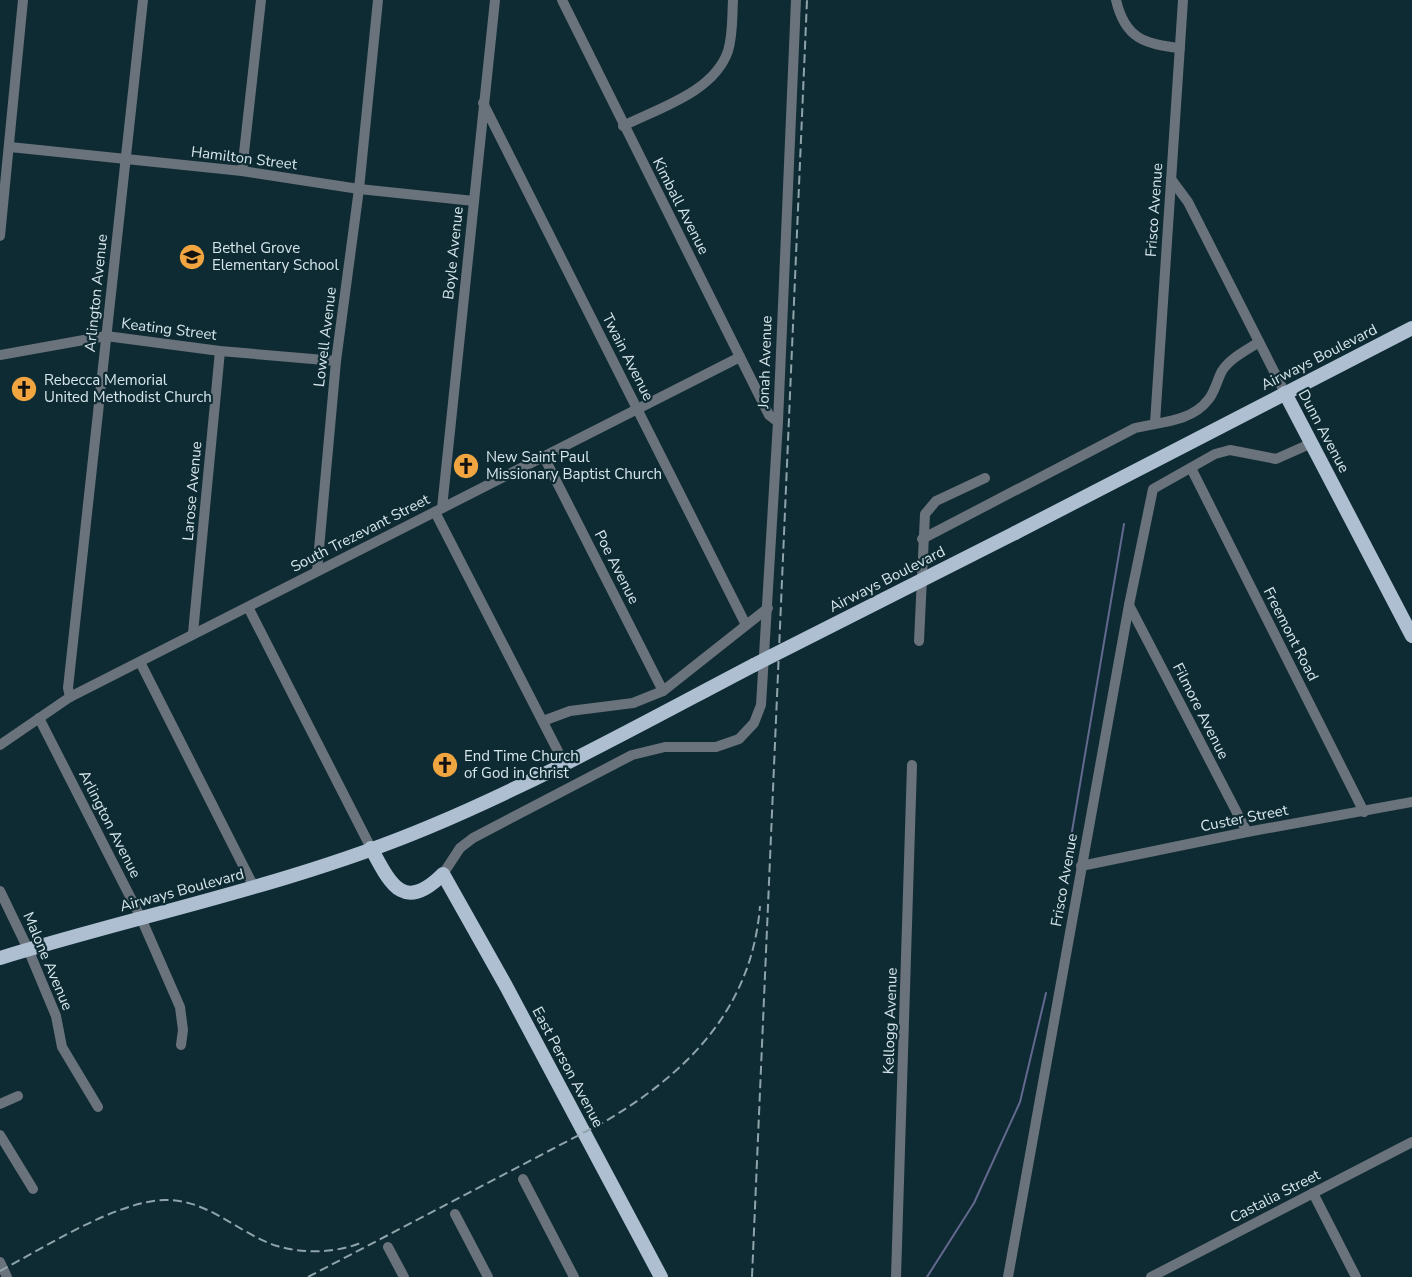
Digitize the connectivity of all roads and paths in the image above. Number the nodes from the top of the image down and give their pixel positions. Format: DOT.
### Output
graph roads {
  1 [pos="23,0"];
  2 [pos="143,0"];
  3 [pos="261,0"];
  4 [pos="378,0"];
  5 [pos="495,0"];
  6 [pos="562,0"];
  7 [pos="733,0"];
  8 [pos="796,0"];
  9 [pos="1116,0"];
  10 [pos="1183,0"];
  11 [pos="1180,48"];
  12 [pos="483,103"];
  13 [pos="624,126"];
  14 [pos="10,147"];
  15 [pos="126,159"];
  16 [pos="242,171"];
  17 [pos="1171,179"];
  18 [pos="359,189"];
  19 [pos="474,201"];
  20 [pos="0,236"];
  21 [pos="1412,328"];
  22 [pos="106,336"];
  23 [pos="1259,342"];
  24 [pos="220,351"];
  25 [pos="0,355"];
  26 [pos="740,357"];
  27 [pos="336,361"];
  28 [pos="1286,393"];
  29 [pos="637,409"];
  30 [pos="778,422"];
  31 [pos="1155,423"];
  32 [pos="1312,443"];
  33 [pos="544,457"];
  34 [pos="1191,468"];
  35 [pos="985,478"];
  36 [pos="438,510"];
  37 [pos="922,539"];
  38 [pos="316,571"];
  39 [pos="1129,604"];
  40 [pos="248,607"];
  41 [pos="768,608"];
  42 [pos="746,625"];
  43 [pos="194,633"];
  44 [pos="1412,636"];
  45 [pos="919,641"];
  46 [pos="140,662"];
  47 [pos="663,691"];
  48 [pos="70,697"];
  49 [pos="39,718"];
  50 [pos="543,721"];
  51 [pos="0,745"];
  52 [pos="564,763"];
  53 [pos="912,765"];
  54 [pos="1412,802"];
  55 [pos="1364,812"];
  56 [pos="1246,832"];
  57 [pos="371,848"];
  58 [pos="1081,866"];
  59 [pos="443,874"];
  60 [pos="254,887"];
  61 [pos="0,891"];
  62 [pos="141,918"];
  63 [pos="28,949"];
  64 [pos="0,958"];
  65 [pos="181,1046"];
  66 [pos="18,1096"];
  67 [pos="0,1104"];
  68 [pos="98,1107"];
  69 [pos="0,1135"];
  70 [pos="1412,1142"];
  71 [pos="523,1179"];
  72 [pos="33,1189"];
  73 [pos="1313,1193"];
  74 [pos="455,1214"];
  75 [pos="388,1247"];
  76 [pos="0,1262"];
  77 [pos="7,1277"];
  78 [pos="404,1277"];
  79 [pos="488,1277"];
  80 [pos="573,1277"];
  81 [pos="661,1277"];
  82 [pos="896,1277"];
  83 [pos="1008,1277"];
  84 [pos="1151,1277"];
  85 [pos="1356,1277"];
  1 -- 14 [label="street"];
  2 -- 15 [label="street, Arlington Avenue"];
  3 -- 16 [label="street"];
  4 -- 18 [label="street, Lowell Avenue"];
  5 -- 12 [label="street, Boyle Avenue"];
  6 -- 13 [label="street, Kimball Avenue"];
  7 -- 13 [label="street"];
  8 -- 30 [label="street, Jonah Avenue"];
  9 -- 11 [label="street"];
  10 -- 11 [label="street, Frisco Avenue"];
  11 -- 17 [label="street, Frisco Avenue"];
  12 -- 19 [label="street, Boyle Avenue"];
  12 -- 29 [label="street, Twain Avenue"];
  13 -- 26 [label="street, Kimball Avenue"];
  14 -- 15 [label="street, Hamilton Street"];
  14 -- 20 [label="street"];
  15 -- 16 [label="street, Hamilton Street"];
  15 -- 22 [label="street, Arlington Avenue"];
  16 -- 18 [label="street, Hamilton Street"];
  17 -- 23 [label="street, Dunn Avenue"];
  17 -- 31 [label="street, Frisco Avenue"];
  18 -- 19 [label="street, Hamilton Street"];
  18 -- 27 [label="street, Lowell Avenue"];
  19 -- 36 [label="street, Boyle Avenue"];
  21 -- 28 [label="main road, Airways Boulevard"];
  22 -- 24 [label="street, Keating Street"];
  22 -- 25 [label="street, Keating Street"];
  22 -- 48 [label="street, Arlington Avenue"];
  23 -- 28 [label="street, Dunn Avenue"];
  23 -- 31 [label="street, Airways Boulevard"];
  24 -- 27 [label="street, Keating Street"];
  24 -- 43 [label="street, Larose Avenue"];
  26 -- 29 [label="street, South Trezevant Street"];
  26 -- 30 [label="street, Kimball Avenue"];
  27 -- 38 [label="street, Lowell Avenue"];
  28 -- 32 [label="main road, Dunn Avenue"];
  28 -- 52 [label="main road, Airways Boulevard, bridge"];
  29 -- 33 [label="street, South Trezevant Street"];
  29 -- 42 [label="street, Twain Avenue"];
  30 -- 41 [label="street, Jonah Avenue"];
  31 -- 37 [label="street, Airways Boulevard"];
  32 -- 34 [label="street"];
  32 -- 44 [label="main road, Dunn Avenue"];
  33 -- 36 [label="street, South Trezevant Street"];
  33 -- 47 [label="street, Poe Avenue"];
  34 -- 39 [label="street, Frisco Avenue"];
  34 -- 55 [label="street, Freemont Road"];
  35 -- 37 [label="street"];
  36 -- 38 [label="street, South Trezevant Street"];
  36 -- 50 [label="street"];
  37 -- 45 [label="street"];
  38 -- 40 [label="street, South Trezevant Street"];
  39 -- 56 [label="street, Filmore Avenue"];
  39 -- 58 [label="street, Frisco Avenue"];
  40 -- 43 [label="street, South Trezevant Street"];
  40 -- 57 [label="street"];
  41 -- 42 [label="street"];
  41 -- 59 [label="street, Jonah Avenue"];
  42 -- 47 [label="street"];
  43 -- 46 [label="street, South Trezevant Street"];
  46 -- 48 [label="street, South Trezevant Street"];
  46 -- 60 [label="street"];
  47 -- 50 [label="street"];
  48 -- 49 [label="street, South Trezevant Street"];
  49 -- 51 [label="street, South Trezevant Street"];
  49 -- 62 [label="street, Arlington Avenue"];
  50 -- 52 [label="street"];
  52 -- 57 [label="main road, Airways Boulevard"];
  53 -- 82 [label="street, Kellogg Avenue"];
  54 -- 55 [label="street, Custer Street"];
  55 -- 56 [label="street, Custer Street"];
  56 -- 58 [label="street, Custer Street"];
  57 -- 59 [label="main road"];
  57 -- 60 [label="main road, Airways Boulevard"];
  58 -- 83 [label="street, Frisco Avenue"];
  59 -- 81 [label="main road, East Person Avenue"];
  60 -- 62 [label="main road, Airways Boulevard"];
  61 -- 63 [label="street, Malone Avenue"];
  62 -- 63 [label="main road, Airways Boulevard"];
  62 -- 65 [label="street, Arlington Avenue"];
  63 -- 64 [label="main road, Airways Boulevard"];
  63 -- 68 [label="street, Malone Avenue"];
  66 -- 67 [label="street"];
  69 -- 72 [label="street"];
  70 -- 73 [label="street, Castalia Street"];
  71 -- 80 [label="street"];
  73 -- 84 [label="street, Castalia Street"];
  73 -- 85 [label="street"];
  74 -- 79 [label="street"];
  75 -- 78 [label="street"];
  76 -- 77 [label="street"];
}
